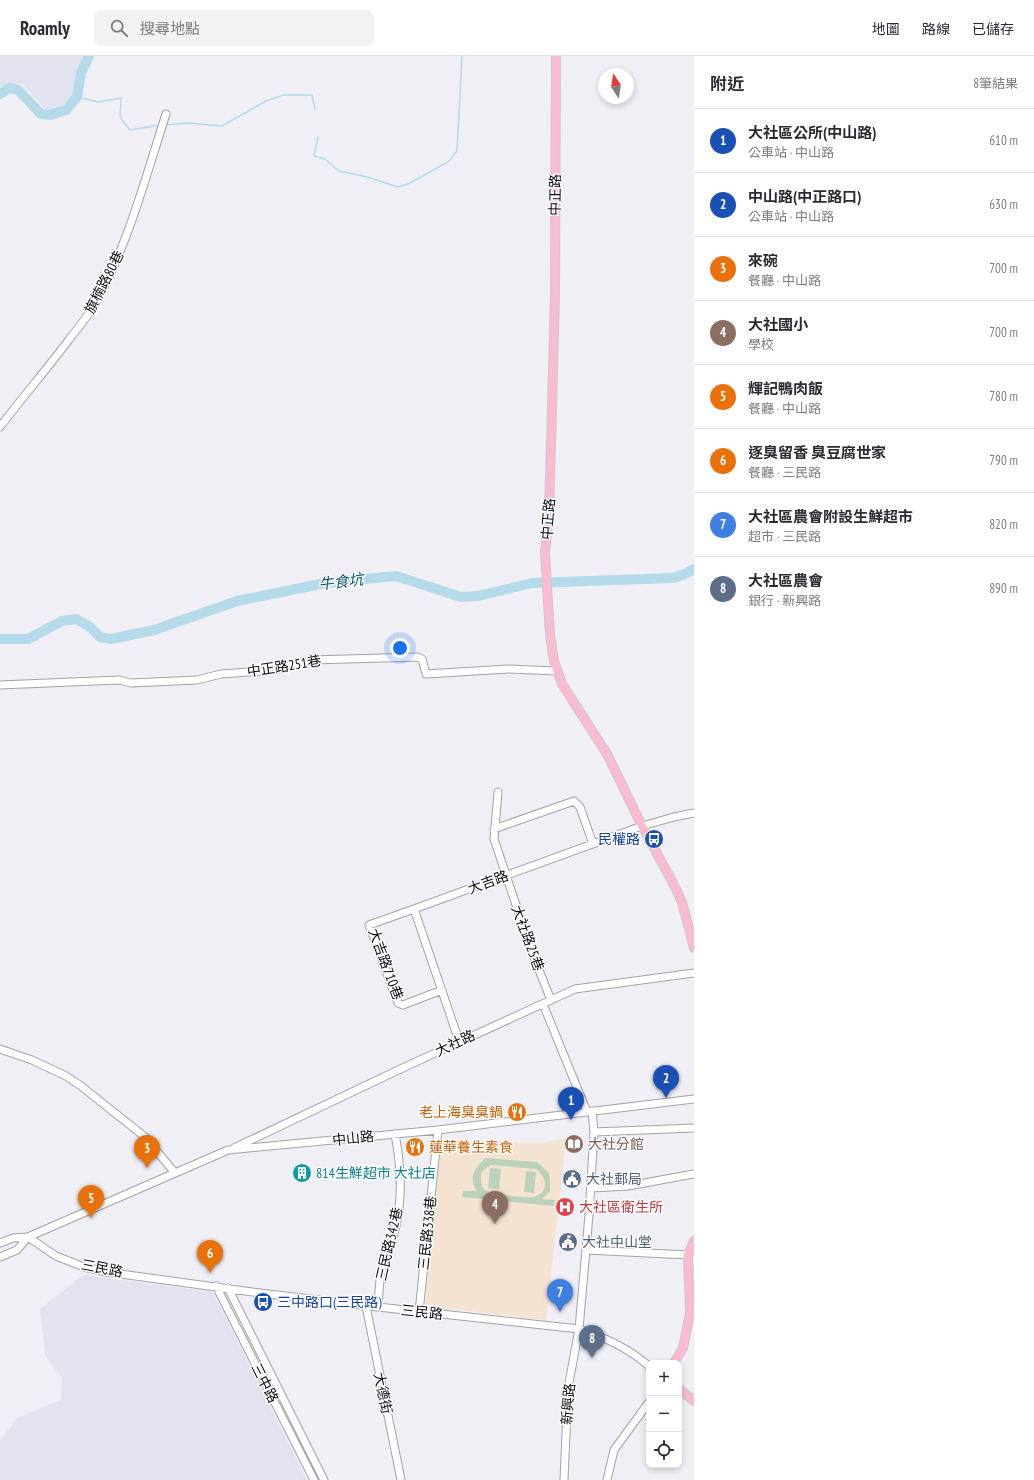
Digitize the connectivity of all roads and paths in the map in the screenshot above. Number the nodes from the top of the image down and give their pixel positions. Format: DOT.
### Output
graph roads {
  1 [pos="556,56"];
  2 [pos="166,114"];
  3 [pos="0,427"];
  4 [pos="556,671"];
  5 [pos="0,685"];
  6 [pos="498,792"];
  7 [pos="694,813"];
  8 [pos="642,826"];
  9 [pos="494,829"];
  10 [pos="593,844"];
  11 [pos="506,876"];
  12 [pos="414,910"];
  13 [pos="694,948"];
  14 [pos="694,973"];
  15 [pos="442,990"];
  16 [pos="551,1000"];
  17 [pos="543,1004"];
  18 [pos="459,1041"];
  19 [pos="0,1049"];
  20 [pos="694,1099"];
  21 [pos="590,1111"];
  22 [pos="694,1128"];
  23 [pos="438,1130"];
  24 [pos="594,1132"];
  25 [pos="395,1134"];
  26 [pos="228,1150"];
  27 [pos="175,1173"];
  28 [pos="694,1174"];
  29 [pos="591,1188"];
  30 [pos="28,1237"];
  31 [pos="694,1240"];
  32 [pos="0,1243"];
  33 [pos="586,1250"];
  34 [pos="688,1255"];
  35 [pos="0,1257"];
  36 [pos="216,1286"];
  37 [pos="228,1288"];
  38 [pos="366,1306"];
  39 [pos="378,1307"];
  40 [pos="419,1312"];
  41 [pos="692,1312"];
  42 [pos="579,1329"];
  43 [pos="676,1360"];
  44 [pos="646,1363"];
  45 [pos="682,1391"];
  46 [pos="694,1401"];
  47 [pos="646,1406"];
  48 [pos="314,1480"];
  49 [pos="324,1480"];
  50 [pos="401,1480"];
  51 [pos="564,1480"];
  52 [pos="607,1480"];
  1 -- 4 [label="main road, 中正路"];
  2 -- 3 [label="street, 旗楠路80巷"];
  4 -- 5 [label="street, 中正路251巷"];
  4 -- 8 [label="main road, 中正路"];
  6 -- 9 [label="street, 大社路25巷"];
  7 -- 8 [label="street, 大吉路"];
  8 -- 10 [label="street, 大吉路"];
  8 -- 13 [label="main road, 中正路"];
  9 -- 10 [label="street"];
  9 -- 11 [label="street, 大社路25巷"];
  10 -- 11 [label="street, 大吉路"];
  11 -- 12 [label="street, 大吉路"];
  11 -- 16 [label="street, 大社路25巷"];
  12 -- 15 [label="street"];
  12 -- 15 [label="street, 大吉路710巷"];
  14 -- 16 [label="street, 大社路"];
  15 -- 18 [label="street"];
  16 -- 17 [label="street, 大社路"];
  17 -- 18 [label="street, 大社路"];
  17 -- 21 [label="street, 新興路"];
  18 -- 26 [label="street, 大社路"];
  19 -- 27 [label="street"];
  20 -- 21 [label="street, 中山路"];
  21 -- 23 [label="street, 中山路"];
  21 -- 24 [label="street, 新興路"];
  22 -- 24 [label="street"];
  23 -- 25 [label="street, 中山路"];
  23 -- 40 [label="street, 三民路338巷"];
  24 -- 29 [label="street, 新興路"];
  25 -- 26 [label="street, 中山路"];
  25 -- 39 [label="street, 三民路342巷"];
  26 -- 27 [label="street, 中山路"];
  27 -- 30 [label="street, 中山路"];
  28 -- 29 [label="street"];
  29 -- 33 [label="street, 新興路"];
  30 -- 32 [label="street"];
  30 -- 35 [label="street"];
  30 -- 36 [label="street, 三民路"];
  31 -- 34 [label="main road"];
  33 -- 34 [label="street"];
  33 -- 42 [label="street, 新興路"];
  34 -- 41 [label="main road"];
  36 -- 37 [label="street, 三民路"];
  36 -- 48 [label="street, 三中路"];
  37 -- 38 [label="street, 三民路"];
  37 -- 49 [label="street"];
  38 -- 39 [label="street, 三民路"];
  38 -- 50 [label="street, 大德街"];
  39 -- 40 [label="street, 三民路"];
  40 -- 42 [label="street, 三民路"];
  41 -- 43 [label="main road"];
  42 -- 44 [label="street, 三民路"];
  42 -- 51 [label="street, 新興路"];
  45 -- 46 [label="main road"];
  47 -- 52 [label="street"];
}
